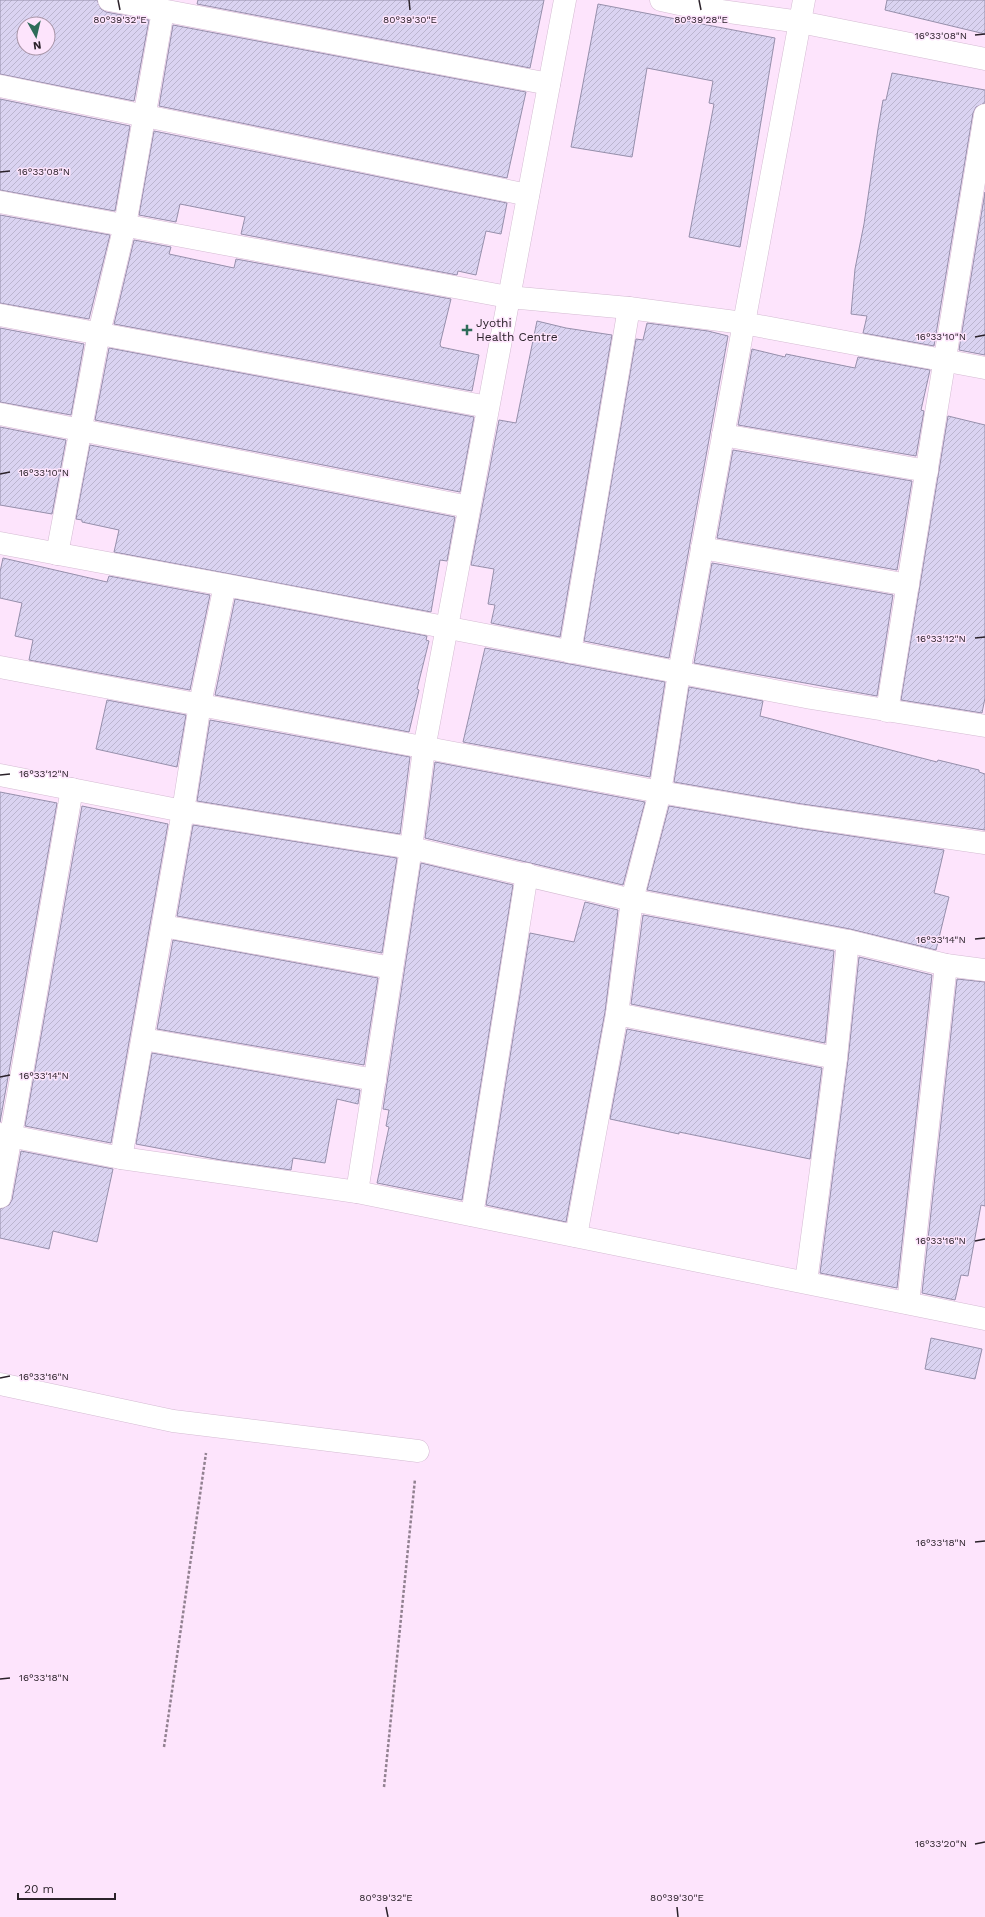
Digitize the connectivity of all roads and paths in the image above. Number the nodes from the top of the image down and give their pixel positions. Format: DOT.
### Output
graph roads {
  1 [pos="108,0"];
  2 [pos="565,0"];
  3 [pos="661,0"];
  4 [pos="804,0"];
  5 [pos="694,3"];
  6 [pos="163,11"];
  7 [pos="800,22"];
  8 [pos="985,58"];
  9 [pos="548,84"];
  10 [pos="0,86"];
  11 [pos="143,115"];
  12 [pos="985,115"];
  13 [pos="528,195"];
  14 [pos="0,202"];
  15 [pos="125,225"];
  16 [pos="508,297"];
  17 [pos="628,308"];
  18 [pos="0,315"];
  19 [pos="743,323"];
  20 [pos="98,333"];
  21 [pos="945,361"];
  22 [pos="985,368"];
  23 [pos="488,407"];
  24 [pos="0,414"];
  25 [pos="80,430"];
  26 [pos="723,435"];
  27 [pos="927,471"];
  28 [pos="469,507"];
  29 [pos="0,543"];
  30 [pos="702,548"];
  31 [pos="57,554"];
  32 [pos="908,584"];
  33 [pos="225,585"];
  34 [pos="446,629"];
  35 [pos="570,652"];
  36 [pos="0,667"];
  37 [pos="679,673"];
  38 [pos="200,704"];
  39 [pos="887,710"];
  40 [pos="985,726"];
  41 [pos="424,748"];
  42 [pos="0,775"];
  43 [pos="72,789"];
  44 [pos="660,792"];
  45 [pos="183,810"];
  46 [pos="985,843"];
  47 [pos="411,848"];
  48 [pos="527,874"];
  49 [pos="632,900"];
  50 [pos="163,926"];
  51 [pos="848,941"];
  52 [pos="946,965"];
  53 [pos="392,968"];
  54 [pos="985,970"];
  55 [pos="617,1014"];
  56 [pos="143,1039"];
  57 [pos="836,1058"];
  58 [pos="375,1080"];
  59 [pos="5,1135"];
  60 [pos="121,1158"];
  61 [pos="357,1192"];
  62 [pos="0,1198"];
  63 [pos="472,1215"];
  64 [pos="576,1236"];
  65 [pos="806,1282"];
  66 [pos="908,1303"];
  67 [pos="985,1319"];
  68 [pos="0,1384"];
  69 [pos="210,1425"];
  70 [pos="418,1451"];
  71 [pos="164,1747"];
  72 [pos="384,1787"];
  1 -- 6 [label="street"];
  2 -- 9 [label="street"];
  3 -- 5 [label="street"];
  4 -- 7 [label="street"];
  5 -- 7 [label="street"];
  6 -- 9 [label="street"];
  6 -- 11 [label="street"];
  7 -- 8 [label="street"];
  7 -- 19 [label="street"];
  9 -- 13 [label="street"];
  10 -- 11 [label="street"];
  11 -- 13 [label="street"];
  11 -- 15 [label="street"];
  12 -- 21 [label="street"];
  13 -- 16 [label="street"];
  14 -- 15 [label="street"];
  15 -- 16 [label="street"];
  15 -- 20 [label="street"];
  16 -- 17 [label="street"];
  16 -- 23 [label="street"];
  17 -- 19 [label="street"];
  17 -- 35 [label="street"];
  18 -- 20 [label="street"];
  19 -- 21 [label="street"];
  19 -- 26 [label="street"];
  20 -- 23 [label="street"];
  20 -- 25 [label="street"];
  21 -- 22 [label="street"];
  21 -- 27 [label="street"];
  23 -- 28 [label="street"];
  24 -- 25 [label="street"];
  25 -- 28 [label="street"];
  25 -- 31 [label="street"];
  26 -- 27 [label="street"];
  26 -- 30 [label="street"];
  27 -- 32 [label="street"];
  28 -- 34 [label="street"];
  29 -- 31 [label="street"];
  30 -- 32 [label="street"];
  30 -- 37 [label="street"];
  31 -- 33 [label="street"];
  32 -- 39 [label="street"];
  33 -- 34 [label="street"];
  33 -- 38 [label="street"];
  34 -- 35 [label="street"];
  34 -- 41 [label="street"];
  35 -- 37 [label="street"];
  36 -- 38 [label="street"];
  37 -- 39 [label="street"];
  37 -- 44 [label="street"];
  38 -- 41 [label="street"];
  38 -- 45 [label="street"];
  39 -- 40 [label="street"];
  41 -- 44 [label="street"];
  41 -- 47 [label="street"];
  42 -- 43 [label="street"];
  43 -- 45 [label="street"];
  43 -- 59 [label="street"];
  44 -- 46 [label="street"];
  44 -- 49 [label="street"];
  45 -- 47 [label="street"];
  45 -- 50 [label="street"];
  47 -- 48 [label="street"];
  47 -- 53 [label="street"];
  48 -- 49 [label="street"];
  48 -- 63 [label="street"];
  49 -- 51 [label="street"];
  49 -- 55 [label="street"];
  50 -- 53 [label="street"];
  50 -- 56 [label="street"];
  51 -- 52 [label="street"];
  51 -- 57 [label="street"];
  52 -- 54 [label="street"];
  52 -- 66 [label="street"];
  53 -- 58 [label="street"];
  55 -- 57 [label="street"];
  55 -- 64 [label="street"];
  56 -- 58 [label="street"];
  56 -- 60 [label="street"];
  57 -- 65 [label="street"];
  58 -- 61 [label="street"];
  59 -- 60 [label="street"];
  59 -- 62 [label="street"];
  60 -- 61 [label="street"];
  61 -- 63 [label="street"];
  63 -- 64 [label="street"];
  64 -- 65 [label="street"];
  65 -- 66 [label="street"];
  66 -- 67 [label="street"];
  68 -- 69 [label="street"];
  69 -- 70 [label="street"];
  69 -- 71 [label="path"];
  70 -- 72 [label="path"];
}
